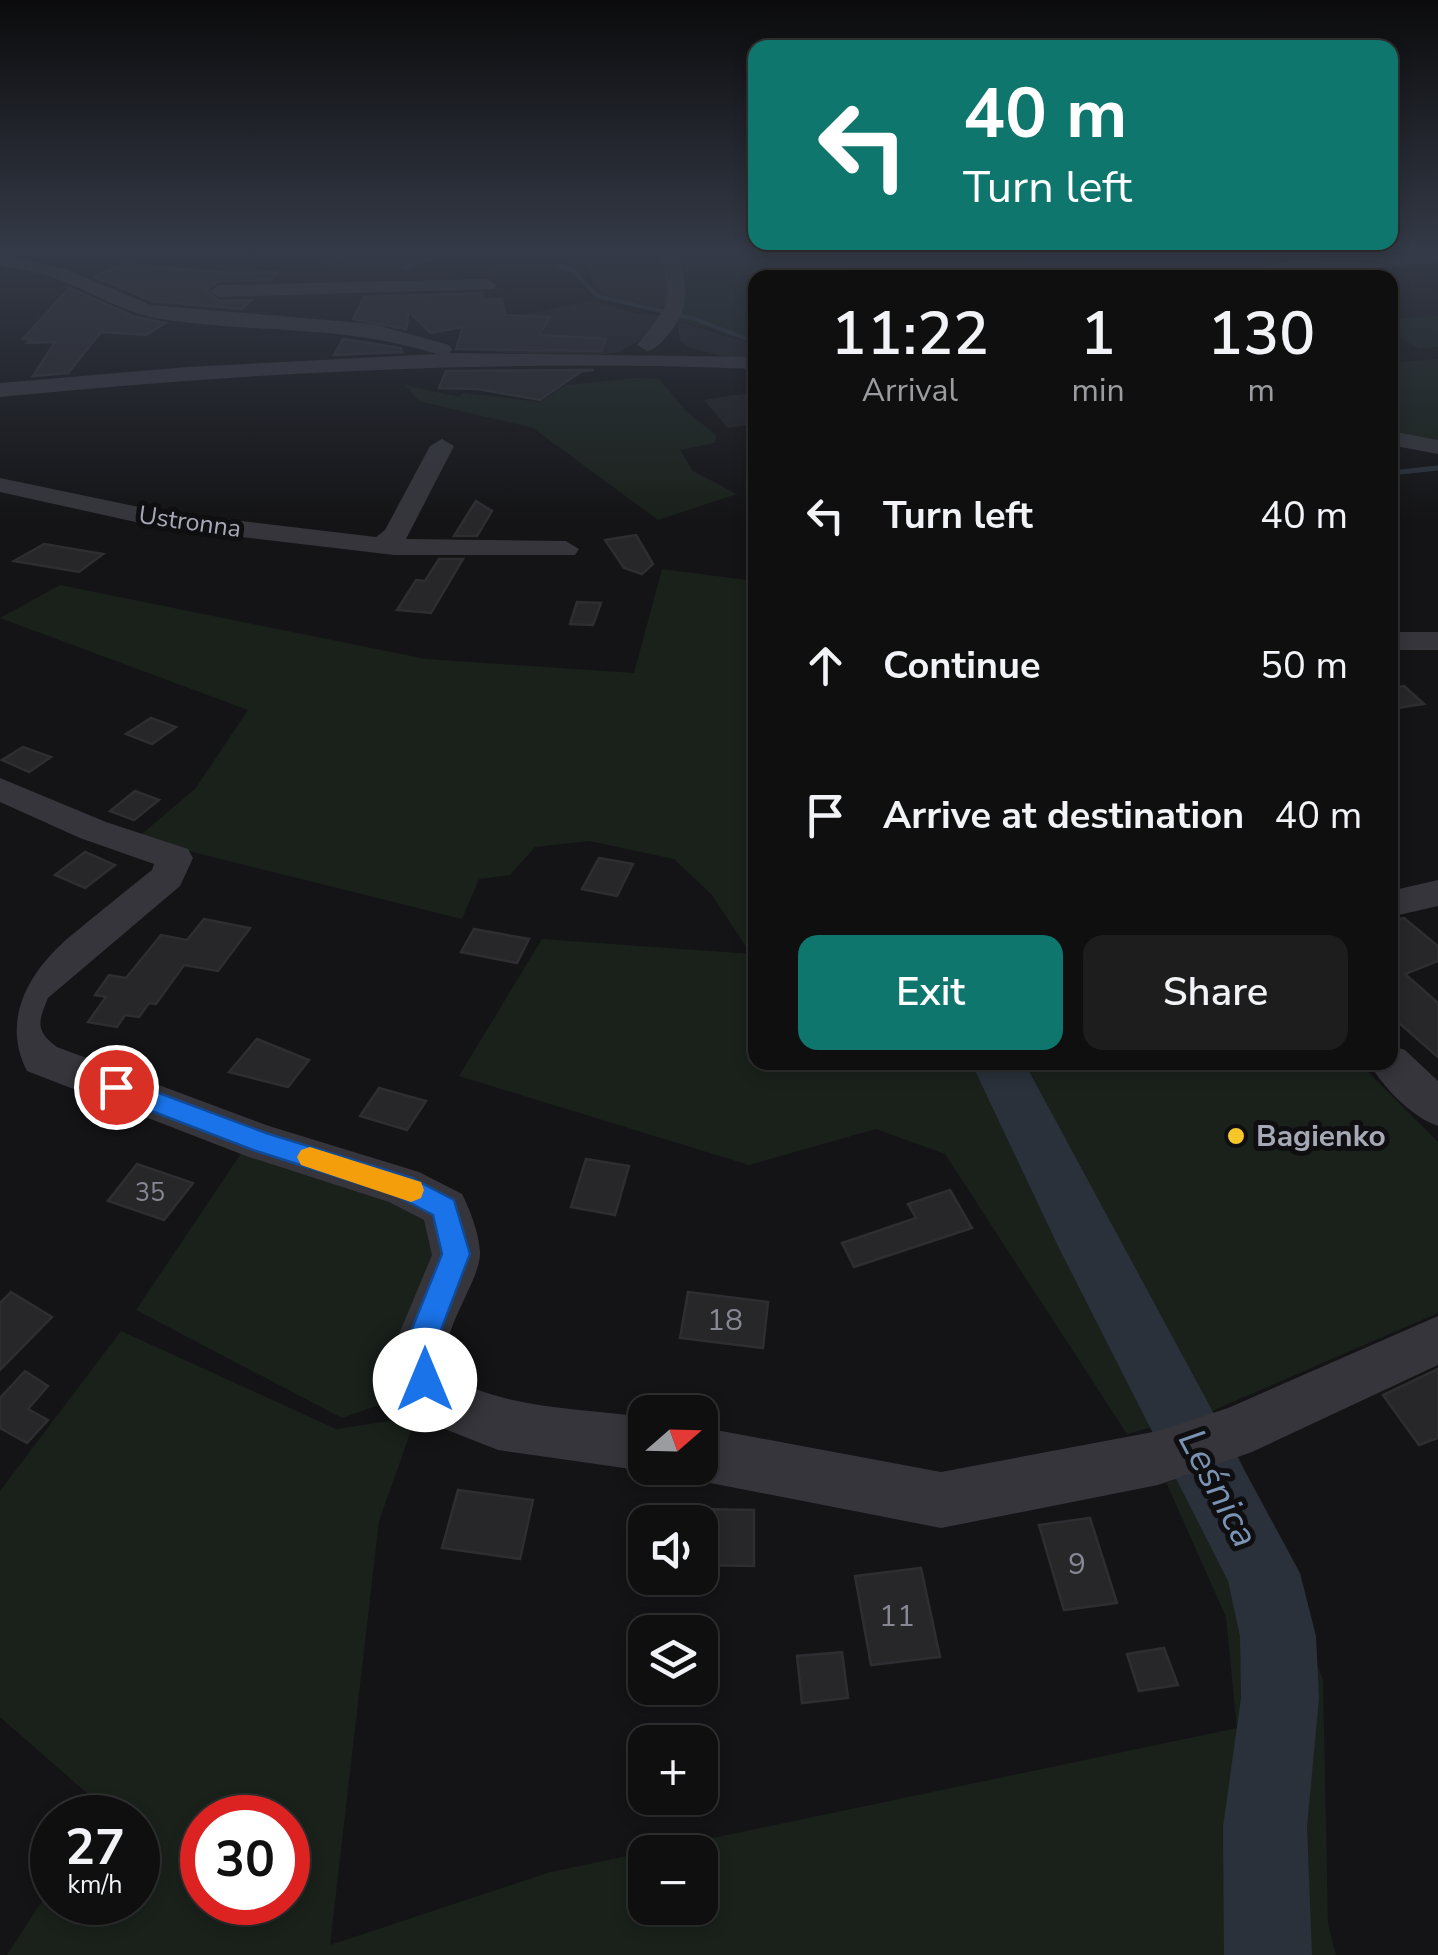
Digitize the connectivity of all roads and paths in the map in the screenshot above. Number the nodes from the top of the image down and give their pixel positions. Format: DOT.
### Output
graph roads {
  1 [pos="412,339"];
  2 [pos="668,339"];
  3 [pos="452,360"];
  4 [pos="748,368"];
  5 [pos="748,369"];
  6 [pos="0,390"];
  7 [pos="1398,439"];
  8 [pos="442,446"];
  9 [pos="1438,446"];
  10 [pos="0,485"];
  11 [pos="382,545"];
  12 [pos="566,549"];
  13 [pos="1398,641"];
  14 [pos="1438,641"];
  15 [pos="0,789"];
  16 [pos="1438,894"];
  17 [pos="1398,902"];
  18 [pos="1398,1069"];
  19 [pos="1434,1100"];
  20 [pos="1438,1340"];
  21 [pos="628,1442"];
  22 [pos="718,1457"];
  1 -- 3 [label="street"];
  2 -- 3 [label="street"];
  2 -- 4 [label="street"];
  2 -- 5 [label="street"];
  3 -- 6 [label="street"];
  7 -- 9 [label="street"];
  8 -- 11 [label="street"];
  10 -- 11 [label="street, Ustronna"];
  11 -- 12 [label="street, Ustronna"];
  13 -- 14 [label="street"];
  15 -- 21 [label="street"];
  16 -- 17 [label="street"];
  18 -- 19 [label="street"];
  20 -- 22 [label="street"];
}
